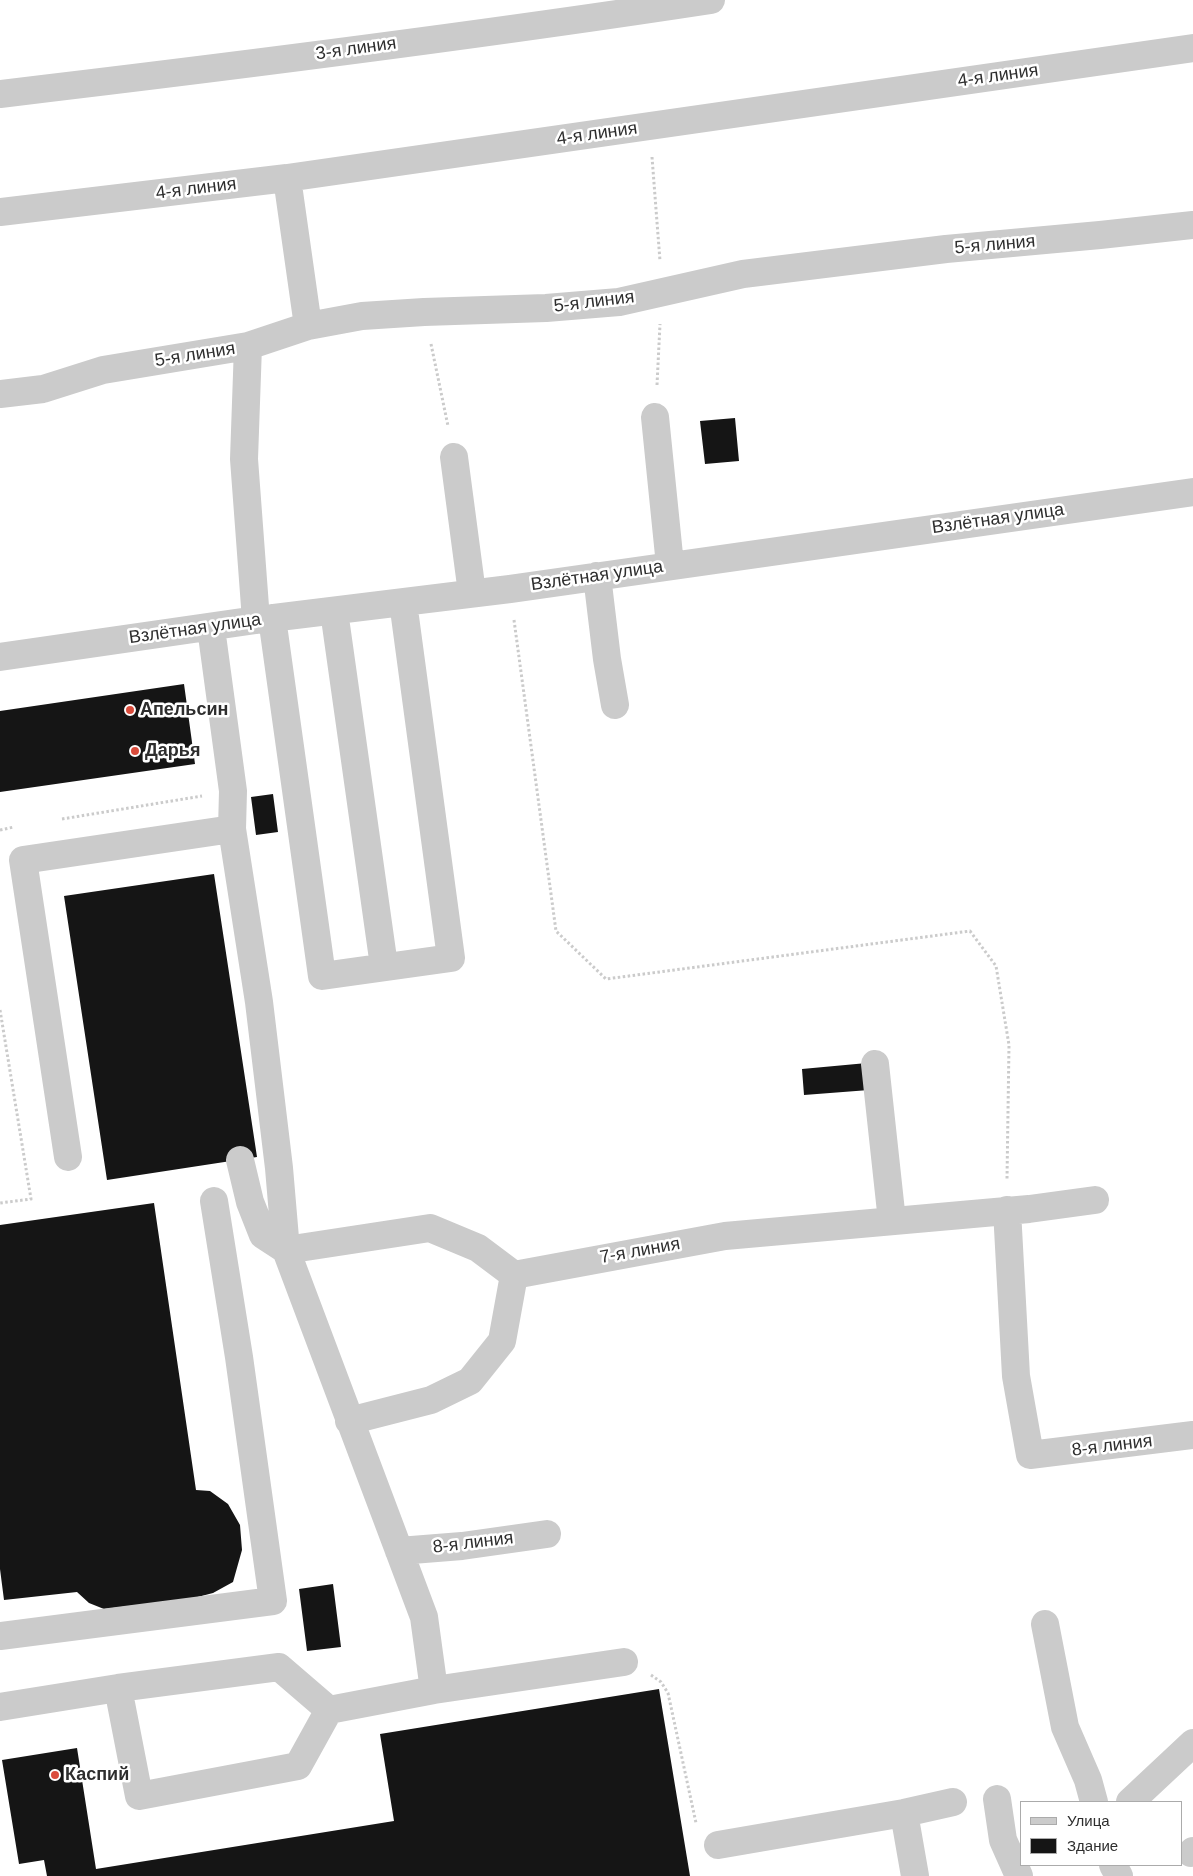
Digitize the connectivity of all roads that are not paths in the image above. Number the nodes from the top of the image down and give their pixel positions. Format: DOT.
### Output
graph roads {
  1 [pos="711,0"];
  2 [pos="629,6"];
  3 [pos="1193,48"];
  4 [pos="0,94"];
  5 [pos="287,178"];
  6 [pos="0,212"];
  7 [pos="1193,224"];
  8 [pos="308,326"];
  9 [pos="248,346"];
  10 [pos="0,394"];
  11 [pos="655,417"];
  12 [pos="454,457"];
  13 [pos="1193,492"];
  14 [pos="670,565"];
  15 [pos="597,576"];
  16 [pos="472,594"];
  17 [pos="403,602"];
  18 [pos="334,610"];
  19 [pos="264,619"];
  20 [pos="211,628"];
  21 [pos="0,657"];
  22 [pos="615,705"];
  23 [pos="232,829"];
  24 [pos="384,966"];
  25 [pos="875,1064"];
  26 [pos="68,1157"];
  27 [pos="240,1160"];
  28 [pos="1095,1200"];
  29 [pos="214,1201"];
  30 [pos="1007,1210"];
  31 [pos="892,1221"];
  32 [pos="286,1250"];
  33 [pos="514,1275"];
  34 [pos="349,1421"];
  35 [pos="1193,1435"];
  36 [pos="547,1534"];
  37 [pos="399,1551"];
  38 [pos="1045,1624"];
  39 [pos="0,1636"];
  40 [pos="624,1662"];
  41 [pos="118,1688"];
  42 [pos="434,1690"];
  43 [pos="0,1707"];
  44 [pos="329,1710"];
  45 [pos="1193,1743"];
  46 [pos="996,1799"];
  47 [pos="1094,1801"];
  48 [pos="1131,1801"];
  49 [pos="953,1802"];
  50 [pos="904,1813"];
  51 [pos="707,1837"];
  52 [pos="916,1876"];
  53 [pos="1019,1876"];
  1 -- 2 [label="street, 3-я линия"];
  2 -- 4 [label="street, 3-я линия"];
  3 -- 5 [label="street, 4-я линия"];
  5 -- 6 [label="street, 4-я линия"];
  5 -- 8 [label="street"];
  7 -- 8 [label="street, 5-я линия"];
  8 -- 9 [label="street, 5-я линия"];
  9 -- 10 [label="street, 5-я линия"];
  9 -- 19 [label="street"];
  11 -- 14 [label="street"];
  12 -- 16 [label="street"];
  13 -- 14 [label="street, Взлётная улица"];
  14 -- 15 [label="street, Взлётная улица"];
  15 -- 16 [label="street, Взлётная улица"];
  15 -- 22 [label="street"];
  16 -- 17 [label="street, Взлётная улица"];
  17 -- 18 [label="street, Взлётная улица"];
  17 -- 24 [label="street"];
  18 -- 19 [label="street, Взлётная улица"];
  18 -- 24 [label="street"];
  19 -- 20 [label="street, Взлётная улица"];
  19 -- 24 [label="street"];
  20 -- 21 [label="street, Взлётная улица"];
  20 -- 23 [label="street"];
  23 -- 26 [label="street"];
  23 -- 32 [label="street"];
  25 -- 31 [label="street"];
  27 -- 32 [label="street"];
  28 -- 30 [label="street, 7-я линия"];
  29 -- 39 [label="street"];
  30 -- 31 [label="street, 7-я линия"];
  30 -- 35 [label="street, 8-я линия"];
  31 -- 33 [label="street, 7-я линия"];
  32 -- 33 [label="street"];
  32 -- 34 [label="street"];
  33 -- 34 [label="street"];
  34 -- 37 [label="street"];
  36 -- 37 [label="street, 8-я линия"];
  37 -- 42 [label="street"];
  38 -- 47 [label="street"];
  40 -- 42 [label="street"];
  41 -- 43 [label="street"];
  41 -- 44 [label="street"];
  41 -- 44 [label="street"];
  42 -- 44 [label="street"];
  45 -- 48 [label="street"];
  46 -- 53 [label="street"];
  49 -- 50 [label="street"];
  50 -- 51 [label="street"];
  50 -- 52 [label="street"];
}
